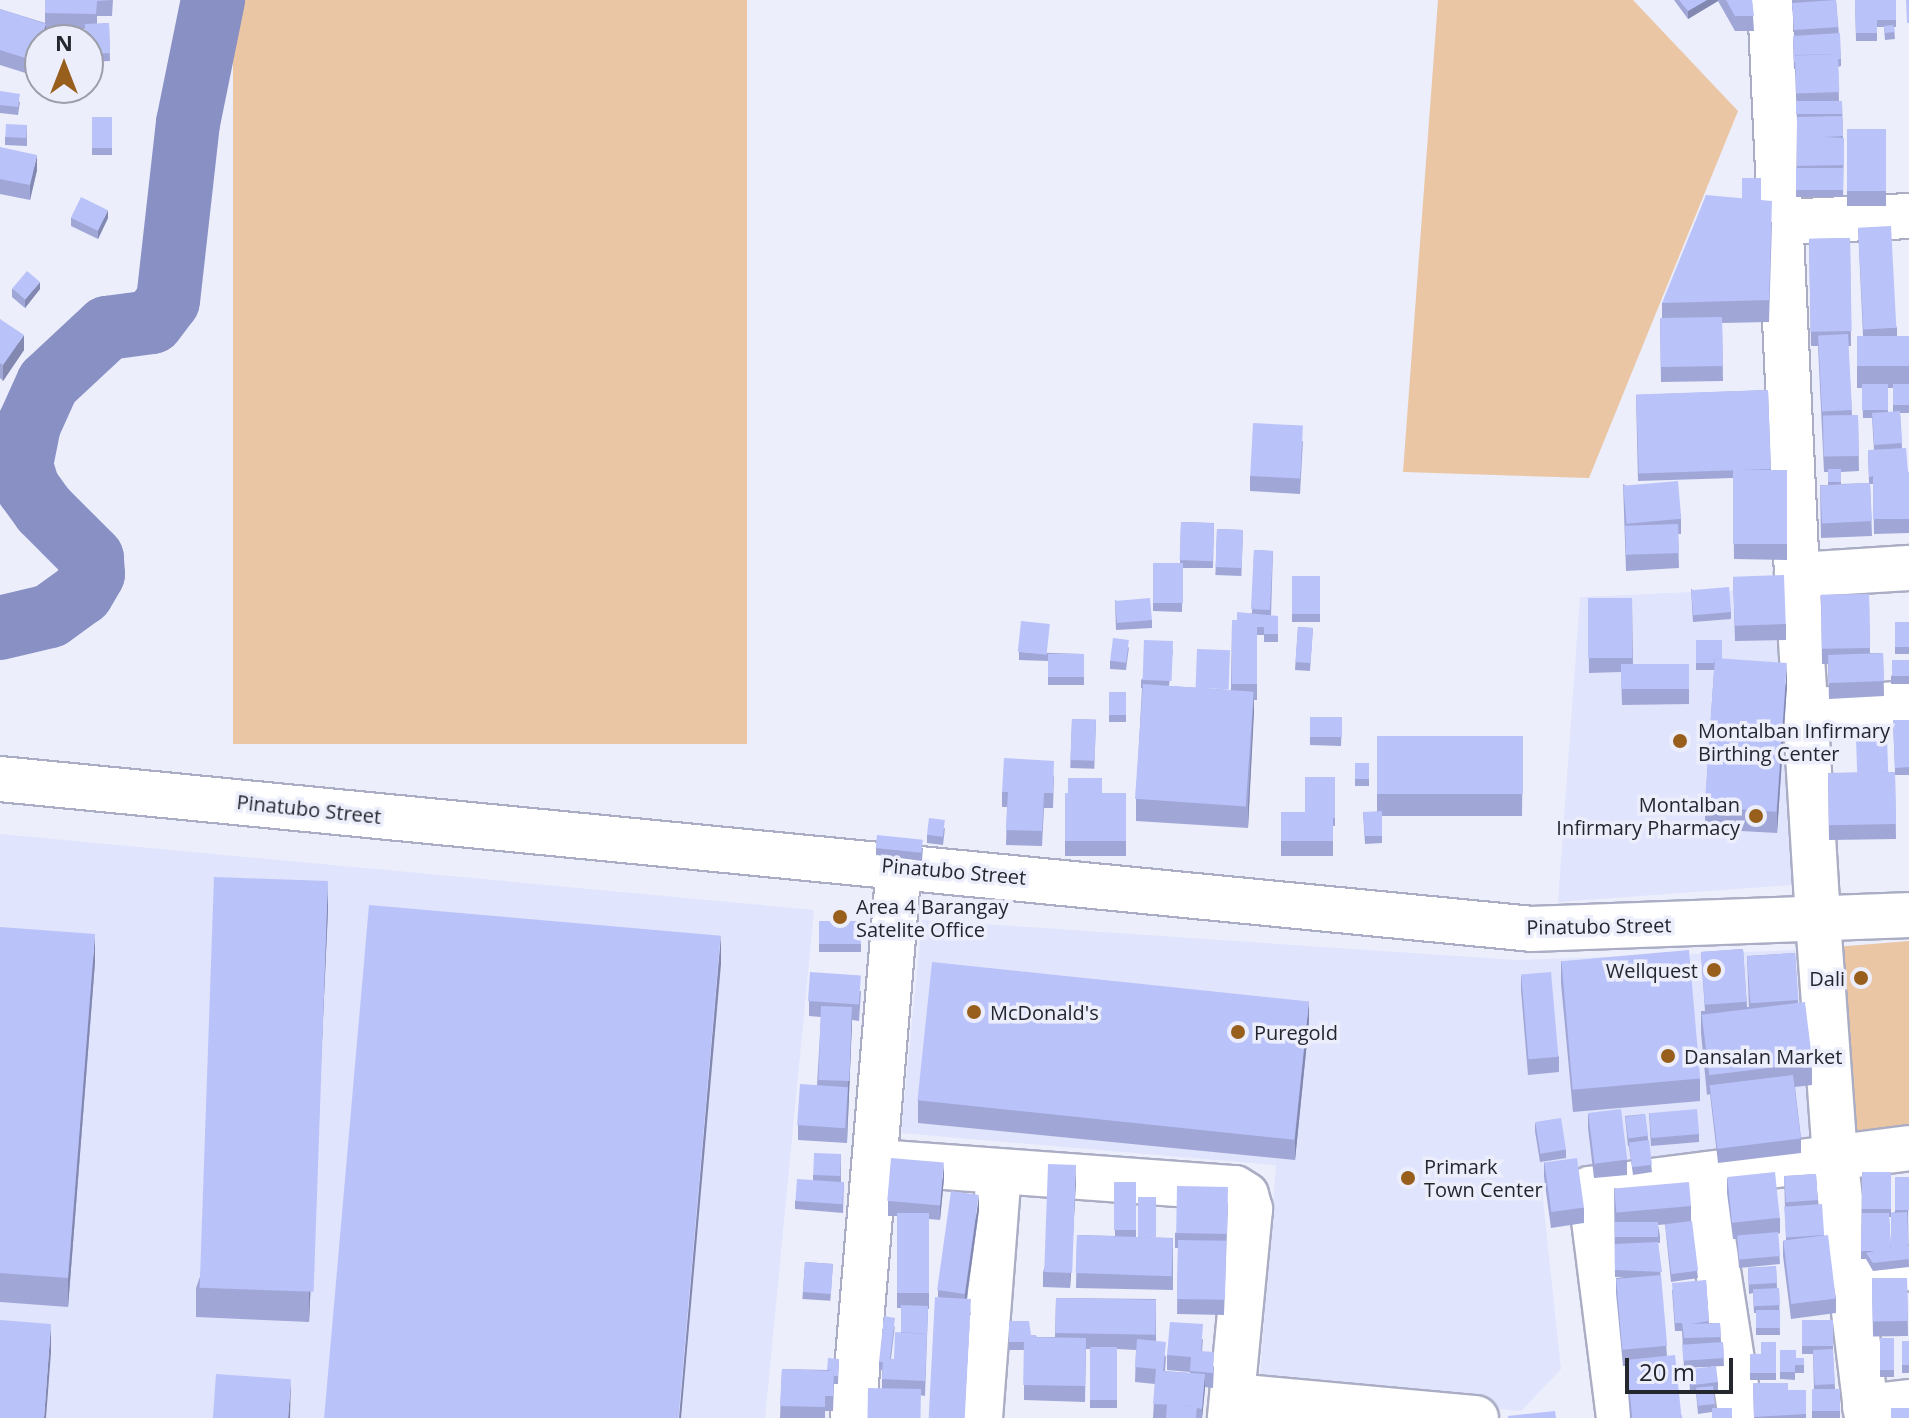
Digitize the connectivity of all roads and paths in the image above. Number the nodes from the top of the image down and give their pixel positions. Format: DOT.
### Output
graph roads {
  1 [pos="1770,0"];
  2 [pos="1909,216"];
  3 [pos="1782,222"];
  4 [pos="1909,568"];
  5 [pos="1797,575"];
  6 [pos="1909,703"];
  7 [pos="1804,711"];
  8 [pos="0,779"];
  9 [pos="899,866"];
  10 [pos="1909,915"];
  11 [pos="1818,920"];
  12 [pos="1909,1148"];
  13 [pos="1835,1157"];
  14 [pos="877,1162"];
  15 [pos="999,1173"];
  16 [pos="1703,1175"];
  17 [pos="1909,1268"];
  18 [pos="1850,1274"];
  19 [pos="1909,1402"];
  20 [pos="1231,1407"];
  21 [pos="1866,1412"];
  22 [pos="853,1418"];
  23 [pos="980,1418"];
  24 [pos="1476,1418"];
  25 [pos="1619,1418"];
  26 [pos="1741,1418"];
  1 -- 3 [label="street"];
  2 -- 3 [label="street"];
  3 -- 5 [label="street"];
  4 -- 5 [label="street"];
  5 -- 7 [label="street"];
  6 -- 7 [label="street"];
  7 -- 11 [label="street"];
  8 -- 9 [label="street, Pinatubo Street"];
  9 -- 11 [label="street, Pinatubo Street"];
  9 -- 14 [label="street"];
  10 -- 11 [label="street, Pinatubo Street"];
  11 -- 13 [label="street"];
  12 -- 13 [label="street"];
  13 -- 16 [label="street"];
  13 -- 18 [label="street"];
  14 -- 15 [label="street"];
  14 -- 22 [label="street"];
  15 -- 20 [label="street"];
  15 -- 23 [label="street"];
  16 -- 25 [label="street"];
  16 -- 26 [label="street"];
  17 -- 18 [label="street"];
  18 -- 21 [label="street"];
  19 -- 21 [label="street"];
  20 -- 24 [label="street"];
}
